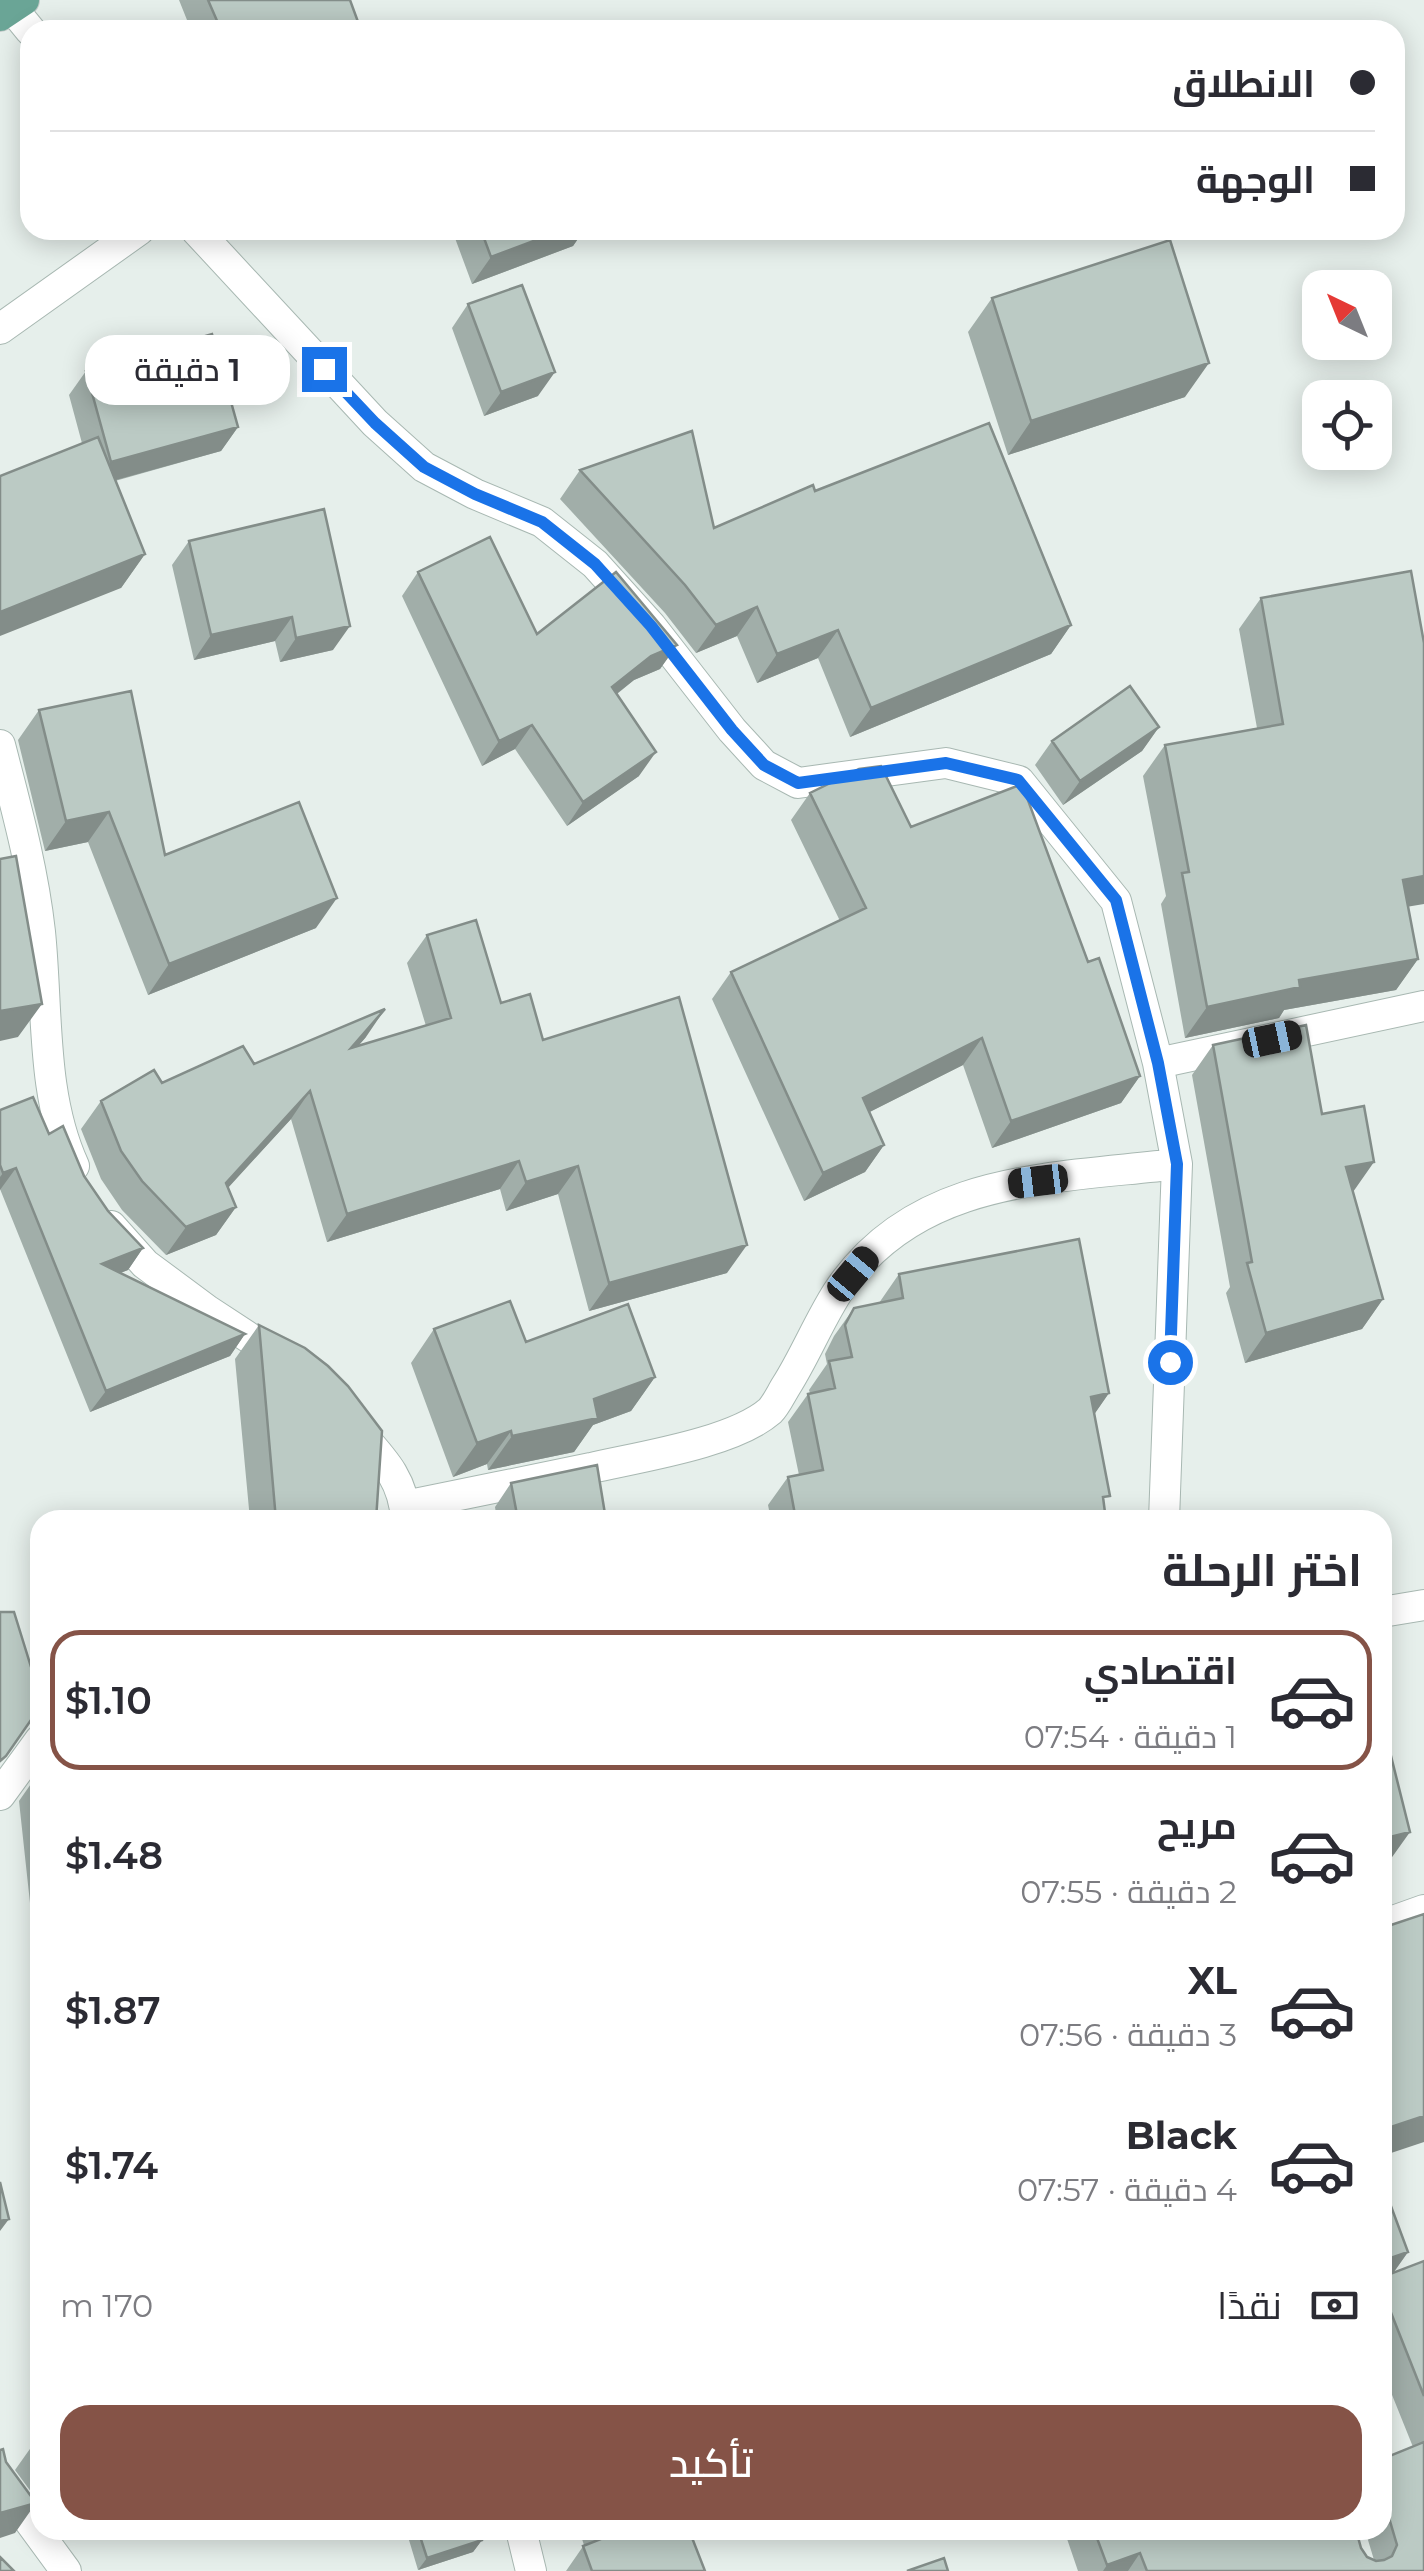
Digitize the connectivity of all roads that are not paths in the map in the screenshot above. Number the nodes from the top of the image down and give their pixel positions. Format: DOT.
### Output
graph roads {
  1 [pos="125,240"];
  2 [pos="205,240"];
  3 [pos="0,329"];
  4 [pos="0,745"];
  5 [pos="1424,1006"];
  6 [pos="1158,1063"];
  7 [pos="1177,1164"];
  8 [pos="312,1381"];
  9 [pos="335,1406"];
  10 [pos="405,1510"];
  11 [pos="419,1510"];
  12 [pos="1164,1510"];
  13 [pos="1424,1605"];
  14 [pos="1392,1610"];
  15 [pos="30,1754"];
  16 [pos="0,1794"];
  17 [pos="1424,1910"];
  18 [pos="1392,1921"];
  19 [pos="0,2481"];
  20 [pos="30,2522"];
  21 [pos="43,2540"];
  22 [pos="523,2540"];
  23 [pos="66,2571"];
  24 [pos="531,2571"];
  1 -- 3 [label="street"];
  2 -- 6 [label="street"];
  4 -- 8 [label="street"];
  5 -- 6 [label="street"];
  6 -- 7 [label="street"];
  7 -- 11 [label="street"];
  7 -- 12 [label="street"];
  9 -- 10 [label="street"];
  13 -- 14 [label="street"];
  15 -- 16 [label="street"];
  17 -- 18 [label="street"];
  19 -- 20 [label="street"];
  21 -- 23 [label="street"];
  22 -- 24 [label="street"];
}
